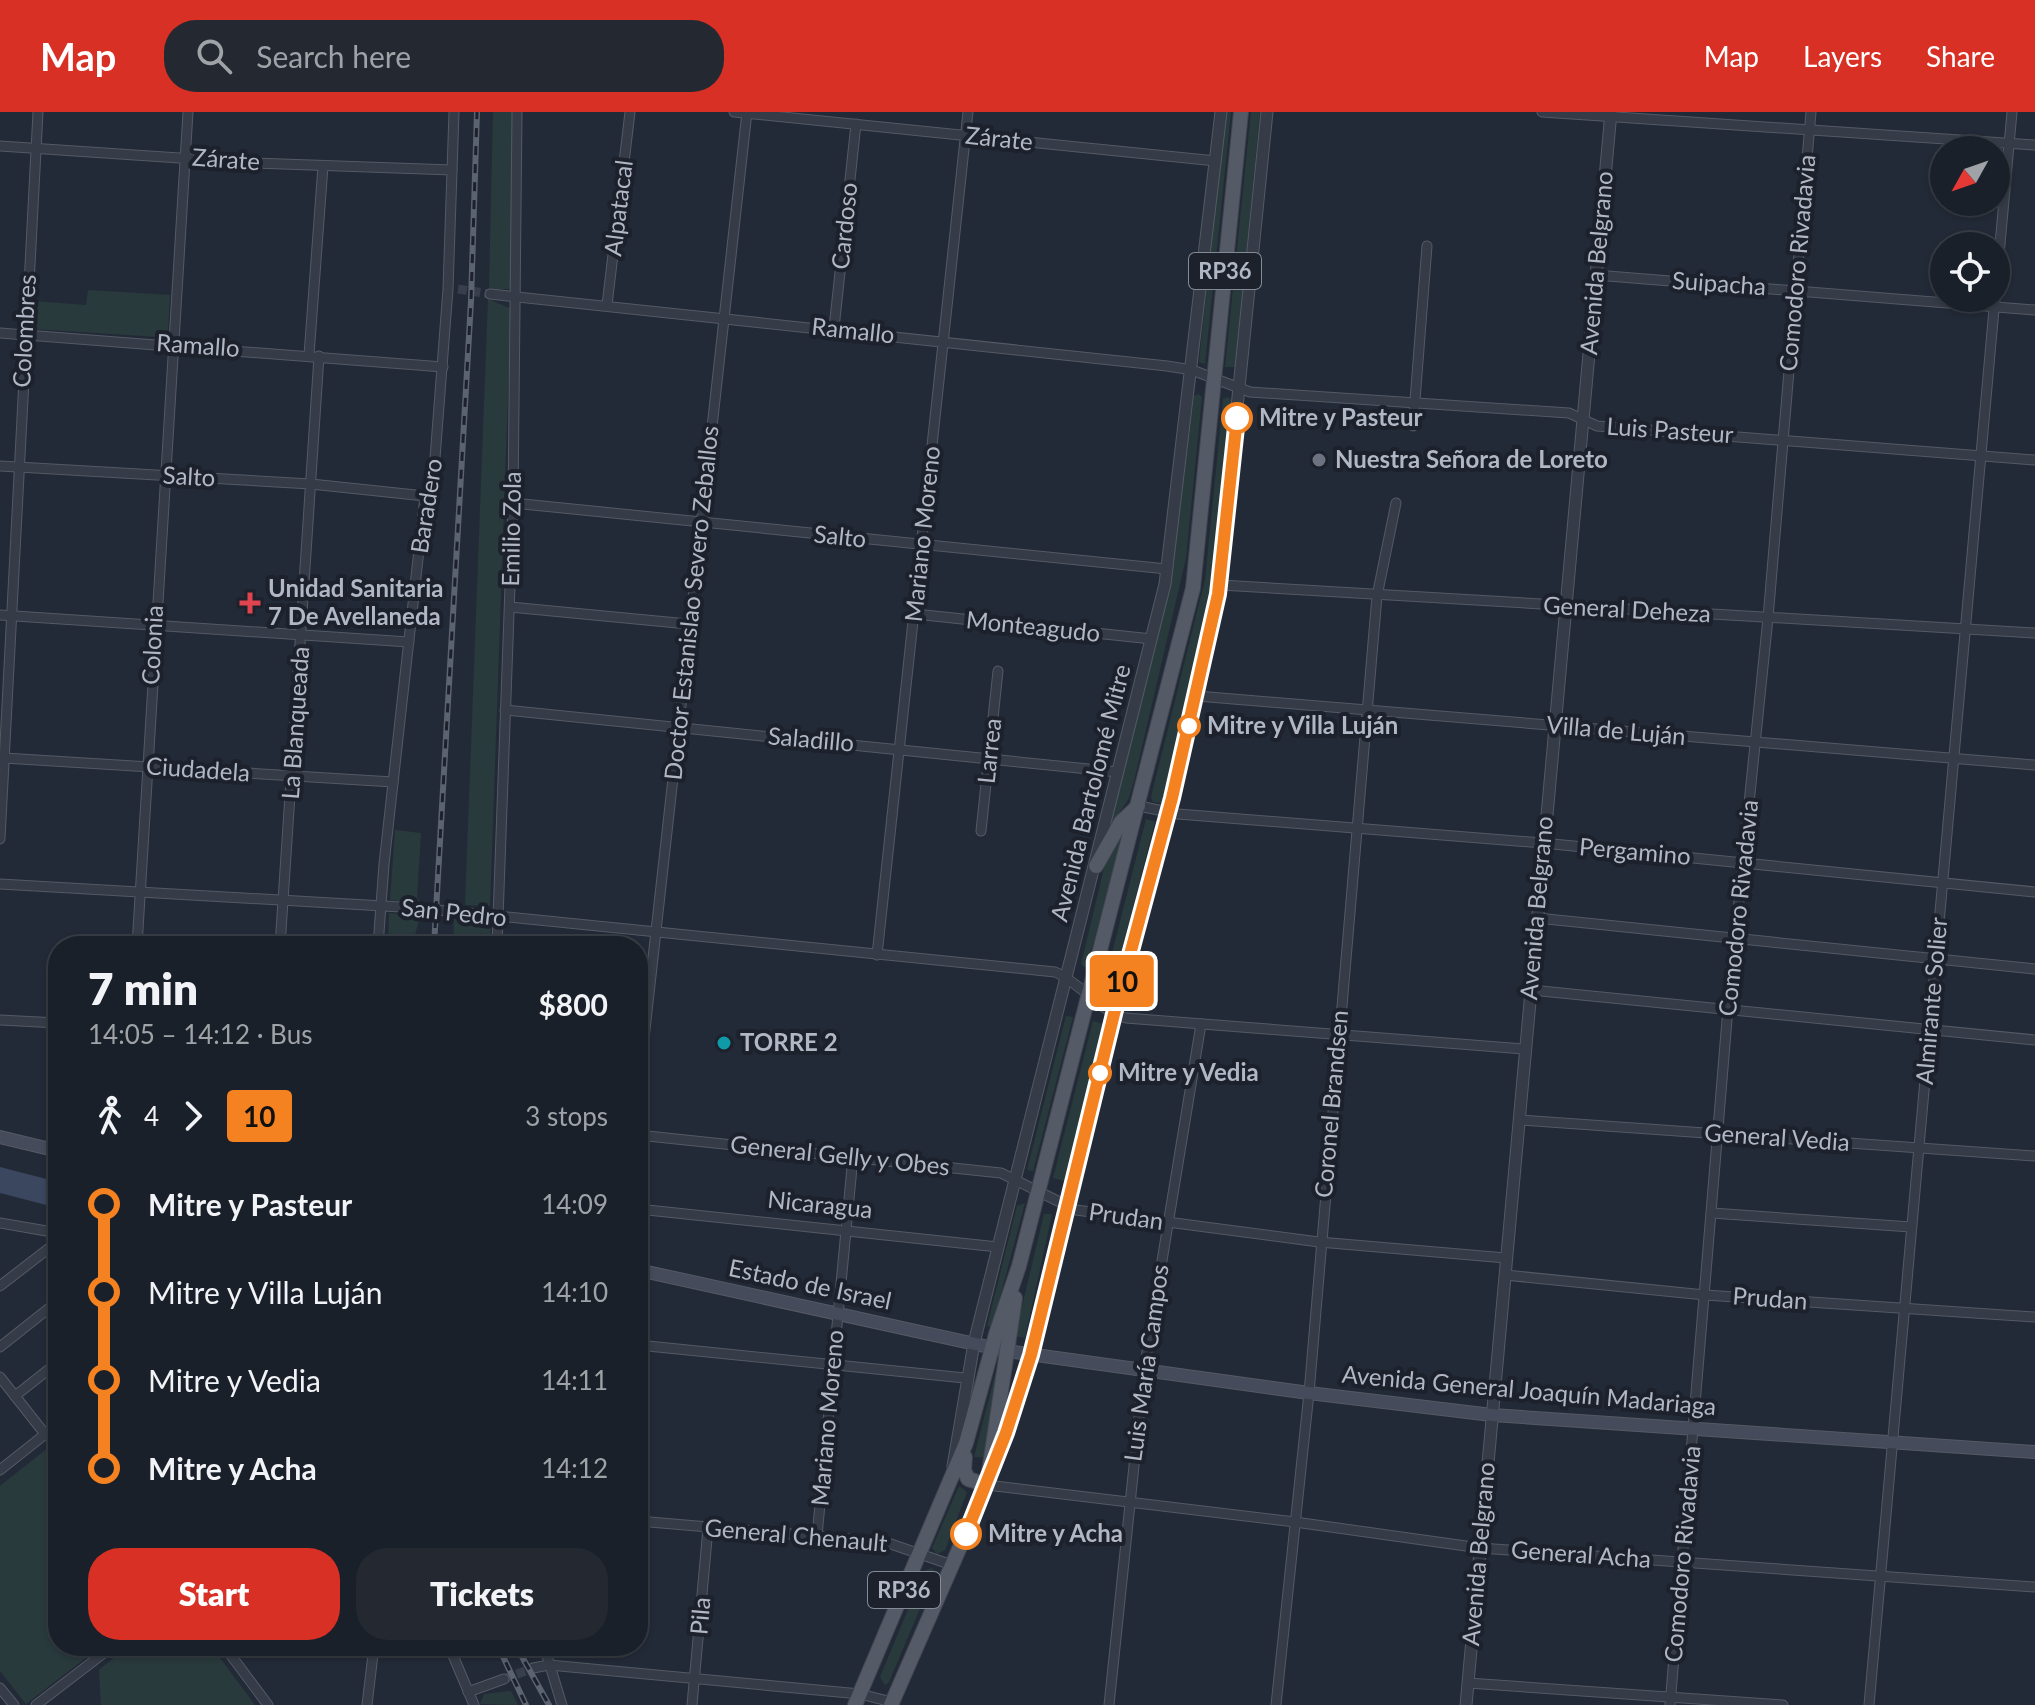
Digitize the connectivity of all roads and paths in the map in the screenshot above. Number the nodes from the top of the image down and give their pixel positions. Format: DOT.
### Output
graph roads {
  1 [pos="38,112"];
  2 [pos="188,112"];
  3 [pos="454,112"];
  4 [pos="517,112"];
  5 [pos="630,112"];
  6 [pos="734,112"];
  7 [pos="968,112"];
  8 [pos="1221,112"];
  9 [pos="1241,112"];
  10 [pos="1267,112"];
  11 [pos="1542,112"];
  12 [pos="1811,112"];
  13 [pos="2012,112"];
  14 [pos="747,113"];
  15 [pos="1611,115"];
  16 [pos="856,124"];
  17 [pos="1809,131"];
  18 [pos="964,135"];
  19 [pos="2010,136"];
  20 [pos="1930,139"];
  21 [pos="2010,144"];
  22 [pos="2035,145"];
  23 [pos="0,146"];
  24 [pos="36,148"];
  25 [pos="187,157"];
  26 [pos="1216,161"];
  27 [pos="323,166"];
  28 [pos="452,170"];
  29 [pos="1427,246"];
  30 [pos="1595,275"];
  31 [pos="1798,290"];
  32 [pos="490,294"];
  33 [pos="517,297"];
  34 [pos="1930,299"];
  35 [pos="607,305"];
  36 [pos="2010,306"];
  37 [pos="2035,310"];
  38 [pos="1994,312"];
  39 [pos="723,318"];
  40 [pos="834,328"];
  41 [pos="0,333"];
  42 [pos="24,334"];
  43 [pos="944,341"];
  44 [pos="174,344"];
  45 [pos="314,355"];
  46 [pos="443,367"];
  47 [pos="1192,370"];
  48 [pos="1215,379"];
  49 [pos="1239,388"];
  50 [pos="1415,404"];
  51 [pos="1583,419"];
  52 [pos="1413,426"];
  53 [pos="1783,440"];
  54 [pos="1980,456"];
  55 [pos="2035,460"];
  56 [pos="0,466"];
  57 [pos="19,467"];
  58 [pos="165,476"];
  59 [pos="311,484"];
  60 [pos="425,496"];
  61 [pos="513,503"];
  62 [pos="1396,503"];
  63 [pos="700,523"];
  64 [pos="923,546"];
  65 [pos="1167,569"];
  66 [pos="1220,585"];
  67 [pos="1377,596"];
  68 [pos="1565,606"];
  69 [pos="510,607"];
  70 [pos="915,614"];
  71 [pos="0,615"];
  72 [pos="12,616"];
  73 [pos="1768,618"];
  74 [pos="688,624"];
  75 [pos="154,625"];
  76 [pos="1966,629"];
  77 [pos="302,632"];
  78 [pos="2035,633"];
  79 [pos="1152,639"];
  80 [pos="409,642"];
  81 [pos="998,671"];
  82 [pos="1197,696"];
  83 [pos="505,710"];
  84 [pos="1368,712"];
  85 [pos="3,721"];
  86 [pos="1553,726"];
  87 [pos="679,729"];
  88 [pos="1756,743"];
  89 [pos="901,748"];
  90 [pos="4,758"];
  91 [pos="990,758"];
  92 [pos="1953,759"];
  93 [pos="2035,765"];
  94 [pos="147,766"];
  95 [pos="1118,772"];
  96 [pos="292,776"];
  97 [pos="393,782"];
  98 [pos="1139,806"];
  99 [pos="1169,812"];
  100 [pos="1356,829"];
  101 [pos="981,831"];
  102 [pos="0,839"];
  103 [pos="1543,843"];
  104 [pos="1743,862"];
  105 [pos="1096,866"];
  106 [pos="1942,883"];
  107 [pos="0,884"];
  108 [pos="2035,892"];
  109 [pos="140,893"];
  110 [pos="283,899"];
  111 [pos="380,906"];
  112 [pos="498,917"];
  113 [pos="1537,918"];
  114 [pos="657,933"];
  115 [pos="138,936"];
  116 [pos="281,936"];
  117 [pos="378,936"];
  118 [pos="497,936"];
  119 [pos="1735,938"];
  120 [pos="877,955"];
  121 [pos="1936,959"];
  122 [pos="2035,969"];
  123 [pos="1068,978"];
  124 [pos="1531,990"];
  125 [pos="1091,995"];
  126 [pos="1728,1008"];
  127 [pos="648,1009"];
  128 [pos="1114,1014"];
  129 [pos="0,1020"];
  130 [pos="48,1022"];
  131 [pos="1201,1024"];
  132 [pos="1929,1030"];
  133 [pos="1338,1034"];
  134 [pos="2035,1040"];
  135 [pos="1524,1049"];
  136 [pos="1519,1120"];
  137 [pos="1718,1133"];
  138 [pos="648,1136"];
  139 [pos="0,1137"];
  140 [pos="1918,1148"];
  141 [pos="48,1149"];
  142 [pos="2035,1156"];
  143 [pos="853,1157"];
  144 [pos="1015,1178"];
  145 [pos="1038,1189"];
  146 [pos="1067,1206"];
  147 [pos="648,1210"];
  148 [pos="1712,1213"];
  149 [pos="1166,1222"];
  150 [pos="0,1223"];
  151 [pos="1911,1227"];
  152 [pos="846,1230"];
  153 [pos="48,1231"];
  154 [pos="1319,1242"];
  155 [pos="998,1247"];
  156 [pos="48,1253"];
  157 [pos="1506,1258"];
  158 [pos="648,1272"];
  159 [pos="1505,1275"];
  160 [pos="0,1286"];
  161 [pos="1705,1295"];
  162 [pos="1904,1307"];
  163 [pos="48,1309"];
  164 [pos="838,1313"];
  165 [pos="2035,1317"];
  166 [pos="974,1343"];
  167 [pos="648,1346"];
  168 [pos="0,1347"];
  169 [pos="1000,1349"];
  170 [pos="1031,1355"];
  171 [pos="832,1364"];
  172 [pos="48,1370"];
  173 [pos="1144,1370"];
  174 [pos="0,1377"];
  175 [pos="965,1378"];
  176 [pos="1309,1393"];
  177 [pos="15,1396"];
  178 [pos="1492,1415"];
  179 [pos="1694,1429"];
  180 [pos="48,1432"];
  181 [pos="45,1434"];
  182 [pos="966,1443"];
  183 [pos="1890,1443"];
  184 [pos="2035,1452"];
  185 [pos="0,1470"];
  186 [pos="953,1475"];
  187 [pos="987,1485"];
  188 [pos="1128,1502"];
  189 [pos="648,1522"];
  190 [pos="1295,1522"];
  191 [pos="708,1528"];
  192 [pos="817,1536"];
  193 [pos="1480,1548"];
  194 [pos="920,1552"];
  195 [pos="1683,1562"];
  196 [pos="952,1565"];
  197 [pos="1880,1576"];
  198 [pos="2035,1587"];
  199 [pos="100,1656"];
  200 [pos="231,1656"];
  201 [pos="373,1656"];
  202 [pos="453,1656"];
  203 [pos="547,1656"];
  204 [pos="549,1665"];
  205 [pos="533,1668"];
  206 [pos="695,1677"];
  207 [pos="504,1679"];
  208 [pos="1468,1683"];
  209 [pos="0,1688"];
  210 [pos="468,1692"];
  211 [pos="857,1699"];
  212 [pos="1670,1702"];
  213 [pos="891,1704"];
  214 [pos="14,1705"];
  215 [pos="36,1705"];
  216 [pos="268,1705"];
  217 [pos="367,1705"];
  218 [pos="474,1705"];
  219 [pos="562,1705"];
  220 [pos="692,1705"];
  221 [pos="1109,1705"];
  222 [pos="1276,1705"];
  223 [pos="1466,1705"];
  224 [pos="1783,1705"];
  225 [pos="1869,1705"];
  1 -- 24 [label="street, Colombres"];
  2 -- 25 [label="street, Colonia"];
  3 -- 28 [label="street, Baradero"];
  4 -- 33 [label="street, Emilio Zola"];
  5 -- 35 [label="street, Alpatacal"];
  6 -- 14 [label="street, Zárate"];
  7 -- 18 [label="street, Mariano Moreno"];
  8 -- 26 [label="street, Avenida Bartolomé Mitre"];
  9 -- 48 [label="main road, Avenida Bartolomé Mitre / RP36"];
  10 -- 49 [label="street, Avenida Bartolomé Mitre"];
  11 -- 15 [label="street"];
  12 -- 17 [label="street, Comodoro Rivadavia"];
  13 -- 19 [label="street"];
  14 -- 16 [label="street, Zárate"];
  14 -- 39 [label="street, Doctor Estanislao Severo Zeballos"];
  15 -- 17 [label="street"];
  15 -- 30 [label="street, Avenida Belgrano"];
  16 -- 18 [label="street, Zárate"];
  16 -- 40 [label="street, Cardoso"];
  17 -- 20 [label="street"];
  17 -- 31 [label="street, Comodoro Rivadavia"];
  18 -- 26 [label="street, Zárate"];
  18 -- 43 [label="street, Mariano Moreno"];
  21 -- 22 [label="street"];
  23 -- 24 [label="street, Zárate"];
  24 -- 25 [label="street, Zárate"];
  24 -- 42 [label="street, Colombres"];
  25 -- 27 [label="street, Zárate"];
  25 -- 44 [label="street, Colonia"];
  26 -- 47 [label="street, Avenida Bartolomé Mitre"];
  27 -- 28 [label="street, Zárate"];
  27 -- 45 [label="street, La Blanqueada"];
  28 -- 46 [label="street, Baradero"];
  29 -- 50 [label="street"];
  30 -- 31 [label="street, Suipacha"];
  30 -- 51 [label="street, Avenida Belgrano"];
  31 -- 34 [label="street, Suipacha"];
  31 -- 53 [label="street, Comodoro Rivadavia"];
  32 -- 33 [label="street, Ramallo"];
  33 -- 35 [label="street, Ramallo"];
  33 -- 61 [label="street, Emilio Zola"];
  35 -- 39 [label="street, Ramallo"];
  36 -- 37 [label="street, Suipacha"];
  38 -- 54 [label="street, Almirante Solier"];
  39 -- 40 [label="street, Ramallo"];
  39 -- 63 [label="street, Doctor Estanislao Severo Zeballos"];
  40 -- 43 [label="street, Ramallo"];
  41 -- 42 [label="street, Ramallo"];
  42 -- 44 [label="street, Ramallo"];
  42 -- 57 [label="street, Colombres"];
  43 -- 47 [label="street, Ramallo"];
  43 -- 64 [label="street, Mariano Moreno"];
  44 -- 45 [label="street, Ramallo"];
  44 -- 58 [label="street, Colonia"];
  45 -- 46 [label="street, Ramallo"];
  45 -- 59 [label="street, La Blanqueada"];
  46 -- 60 [label="street, Baradero"];
  47 -- 48 [label="street, Ramallo"];
  47 -- 65 [label="street, Avenida Bartolomé Mitre"];
  48 -- 49 [label="street, Luis Pasteur"];
  48 -- 98 [label="main road, Avenida Bartolomé Mitre / RP36"];
  49 -- 50 [label="street, Luis Pasteur"];
  49 -- 66 [label="street, Avenida Bartolomé Mitre"];
  50 -- 51 [label="street, Luis Pasteur"];
  50 -- 52 [label="street"];
  51 -- 53 [label="street, Luis Pasteur"];
  51 -- 68 [label="street, Avenida Belgrano"];
  53 -- 54 [label="street, Luis Pasteur"];
  53 -- 73 [label="street, Comodoro Rivadavia"];
  54 -- 55 [label="street, Luis Pasteur"];
  54 -- 76 [label="street, Almirante Solier"];
  56 -- 57 [label="street, Salto"];
  57 -- 58 [label="street, Salto"];
  57 -- 72 [label="street, Colombres"];
  58 -- 59 [label="street, Salto"];
  58 -- 75 [label="street, Colonia"];
  59 -- 60 [label="street, Salto"];
  59 -- 77 [label="street, La Blanqueada"];
  60 -- 80 [label="street, Baradero"];
  61 -- 63 [label="street, Salto"];
  61 -- 69 [label="street, Emilio Zola"];
  62 -- 67 [label="street, Coronel Brandsen"];
  63 -- 64 [label="street, Salto"];
  63 -- 74 [label="street, Doctor Estanislao Severo Zeballos"];
  64 -- 65 [label="street, Salto"];
  64 -- 70 [label="street, Mariano Moreno"];
  65 -- 79 [label="street, Avenida Bartolomé Mitre"];
  66 -- 67 [label="street, General Deheza"];
  66 -- 82 [label="street, Avenida Bartolomé Mitre"];
  67 -- 68 [label="street, General Deheza"];
  67 -- 84 [label="street, Coronel Brandsen"];
  68 -- 73 [label="street, General Deheza"];
  68 -- 86 [label="street, Avenida Belgrano"];
  69 -- 74 [label="street"];
  69 -- 83 [label="street, Emilio Zola"];
  70 -- 79 [label="street, Monteagudo"];
  70 -- 89 [label="street, Mariano Moreno"];
  71 -- 72 [label="street"];
  72 -- 75 [label="street"];
  72 -- 85 [label="street, Colombres"];
  73 -- 76 [label="street, General Deheza"];
  73 -- 88 [label="street, Comodoro Rivadavia"];
  74 -- 87 [label="street, Doctor Estanislao Severo Zeballos"];
  75 -- 77 [label="street"];
  75 -- 94 [label="street, Colonia"];
  76 -- 78 [label="street, General Deheza"];
  76 -- 92 [label="street, Almirante Solier"];
  77 -- 80 [label="street"];
  77 -- 96 [label="street, La Blanqueada"];
  79 -- 95 [label="street, Avenida Bartolomé Mitre"];
  80 -- 97 [label="street, Baradero"];
  81 -- 91 [label="street, Larrea"];
  82 -- 84 [label="street, Villa de Luján"];
  82 -- 99 [label="street, Avenida Bartolomé Mitre"];
  83 -- 87 [label="street, Saladillo"];
  83 -- 112 [label="street, Emilio Zola"];
  84 -- 86 [label="street, Villa de Luján"];
  84 -- 100 [label="street, Coronel Brandsen"];
  85 -- 90 [label="street, Colombres"];
  86 -- 88 [label="street, Villa de Luján"];
  86 -- 103 [label="street, Avenida Belgrano"];
  87 -- 89 [label="street, Saladillo"];
  87 -- 114 [label="street, Doctor Estanislao Severo Zeballos"];
  88 -- 92 [label="street, Villa de Luján"];
  88 -- 104 [label="street, Comodoro Rivadavia"];
  89 -- 91 [label="street, Saladillo"];
  89 -- 120 [label="street, Mariano Moreno"];
  90 -- 94 [label="street, Ciudadela"];
  90 -- 102 [label="street, Colombres"];
  91 -- 95 [label="street, Saladillo"];
  91 -- 101 [label="street, Larrea"];
  92 -- 93 [label="street, Villa de Luján"];
  92 -- 106 [label="street, Almirante Solier"];
  94 -- 96 [label="street, Ciudadela"];
  94 -- 109 [label="street, Colonia"];
  95 -- 105 [label="street, Avenida Bartolomé Mitre"];
  96 -- 97 [label="street, Ciudadela"];
  96 -- 110 [label="street, La Blanqueada"];
  97 -- 111 [label="street, Baradero"];
  98 -- 99 [label="street, Pergamino"];
  98 -- 105 [label="main road"];
  98 -- 125 [label="main road, Avenida Bartolomé Mitre / RP36"];
  99 -- 100 [label="street, Pergamino"];
  99 -- 128 [label="street, Avenida Bartolomé Mitre"];
  100 -- 103 [label="street, Pergamino"];
  100 -- 133 [label="street, Coronel Brandsen"];
  103 -- 104 [label="street, Pergamino"];
  103 -- 113 [label="street, Avenida Belgrano"];
  104 -- 106 [label="street, Pergamino"];
  104 -- 119 [label="street, Comodoro Rivadavia"];
  105 -- 123 [label="street, Avenida Bartolomé Mitre"];
  106 -- 108 [label="street, Pergamino"];
  106 -- 121 [label="street, Almirante Solier"];
  107 -- 109 [label="street, San Pedro"];
  109 -- 110 [label="street, San Pedro"];
  109 -- 115 [label="street, Colonia"];
  110 -- 111 [label="street, San Pedro"];
  110 -- 116 [label="street, La Blanqueada"];
  111 -- 112 [label="street, San Pedro"];
  111 -- 117 [label="street, Baradero"];
  112 -- 114 [label="street, San Pedro"];
  112 -- 118 [label="street, Emilio Zola"];
  113 -- 119 [label="street"];
  113 -- 124 [label="street, Avenida Belgrano"];
  114 -- 120 [label="street, San Pedro"];
  114 -- 127 [label="street, Doctor Estanislao Severo Zeballos"];
  119 -- 121 [label="street"];
  119 -- 126 [label="street, Comodoro Rivadavia"];
  120 -- 123 [label="street, San Pedro"];
  121 -- 122 [label="street"];
  121 -- 132 [label="street, Almirante Solier"];
  123 -- 125 [label="street, San Pedro"];
  123 -- 144 [label="street, Avenida Bartolomé Mitre"];
  124 -- 126 [label="street"];
  124 -- 135 [label="street, Avenida Belgrano"];
  125 -- 128 [label="street"];
  125 -- 145 [label="main road, Avenida Bartolomé Mitre / RP36"];
  126 -- 132 [label="street"];
  126 -- 137 [label="street, Comodoro Rivadavia"];
  128 -- 131 [label="street"];
  128 -- 146 [label="street, Avenida Bartolomé Mitre"];
  129 -- 130 [label="street"];
  131 -- 133 [label="street"];
  131 -- 149 [label="street, Luis María Campos"];
  132 -- 134 [label="street"];
  132 -- 140 [label="street, Almirante Solier"];
  133 -- 135 [label="street"];
  133 -- 154 [label="street, Coronel Brandsen"];
  135 -- 136 [label="street, Avenida Belgrano"];
  136 -- 137 [label="street, General Vedia"];
  136 -- 157 [label="street, Avenida Belgrano"];
  137 -- 140 [label="street, General Vedia"];
  137 -- 148 [label="street, Comodoro Rivadavia"];
  138 -- 143 [label="street, General Gelly y Obes"];
  139 -- 141 [label="main road"];
  140 -- 142 [label="street, General Vedia"];
  140 -- 151 [label="street, Almirante Solier"];
  143 -- 144 [label="street, General Gelly y Obes"];
  143 -- 152 [label="street, Mariano Moreno"];
  144 -- 145 [label="street, General Gelly y Obes"];
  144 -- 155 [label="street, Avenida Bartolomé Mitre"];
  145 -- 146 [label="street, Prudan"];
  145 -- 169 [label="main road, Avenida Bartolomé Mitre / RP36"];
  146 -- 149 [label="street, Prudan"];
  146 -- 170 [label="street, Avenida Bartolomé Mitre"];
  147 -- 152 [label="street, Nicaragua"];
  148 -- 151 [label="street"];
  148 -- 161 [label="street, Comodoro Rivadavia"];
  149 -- 154 [label="street, Prudan"];
  149 -- 173 [label="street, Luis María Campos"];
  150 -- 153 [label="street"];
  151 -- 162 [label="street, Almirante Solier"];
  152 -- 155 [label="street, Nicaragua"];
  152 -- 164 [label="street, Mariano Moreno"];
  154 -- 157 [label="street, Prudan"];
  154 -- 176 [label="street, Coronel Brandsen"];
  155 -- 166 [label="street, Avenida Bartolomé Mitre"];
  156 -- 160 [label="street"];
  157 -- 159 [label="street, Avenida Belgrano"];
  158 -- 164 [label="main road, Estado de Israel"];
  159 -- 161 [label="street, Prudan"];
  159 -- 178 [label="street, Avenida Belgrano"];
  161 -- 162 [label="street, Prudan"];
  161 -- 179 [label="street, Comodoro Rivadavia"];
  162 -- 165 [label="street, Prudan"];
  162 -- 183 [label="street, Almirante Solier"];
  163 -- 168 [label="street"];
  164 -- 166 [label="main road, Estado de Israel"];
  164 -- 171 [label="street, Mariano Moreno"];
  166 -- 169 [label="main road, Avenida General Joaquín Madariaga"];
  166 -- 175 [label="street, Avenida Bartolomé Mitre"];
  167 -- 171 [label="street"];
  169 -- 170 [label="main road, Avenida General Joaquín Madariaga"];
  169 -- 182 [label="main road, Avenida Bartolomé Mitre / RP36"];
  169 -- 187 [label="main road, Avenida Bartolomé Mitre / RP36"];
  170 -- 173 [label="main road, Avenida General Joaquín Madariaga"];
  170 -- 187 [label="street, Avenida Bartolomé Mitre"];
  171 -- 175 [label="street"];
  171 -- 192 [label="street, Mariano Moreno"];
  172 -- 177 [label="street"];
  173 -- 176 [label="main road, Avenida General Joaquín Madariaga"];
  173 -- 188 [label="street, Luis María Campos"];
  174 -- 177 [label="street"];
  175 -- 186 [label="street, Avenida Bartolomé Mitre"];
  176 -- 178 [label="main road, Avenida General Joaquín Madariaga"];
  176 -- 190 [label="street, Coronel Brandsen"];
  177 -- 181 [label="street"];
  178 -- 179 [label="main road, Avenida General Joaquín Madariaga"];
  178 -- 193 [label="street, Avenida Belgrano"];
  179 -- 183 [label="main road, Avenida General Joaquín Madariaga"];
  179 -- 195 [label="street, Comodoro Rivadavia"];
  180 -- 181 [label="street"];
  181 -- 185 [label="street"];
  182 -- 186 [label="main road, Avenida Bartolomé Mitre / RP36"];
  182 -- 187 [label="main road"];
  183 -- 184 [label="main road, Avenida General Joaquín Madariaga"];
  183 -- 197 [label="street, Almirante Solier"];
  186 -- 194 [label="main road, Avenida Bartolomé Mitre / RP36"];
  187 -- 188 [label="street, General Acha"];
  187 -- 196 [label="main road, Avenida Bartolomé Mitre / RP36"];
  188 -- 190 [label="street, General Acha"];
  188 -- 221 [label="street, Luis María Campos"];
  189 -- 191 [label="street, General Chenault"];
  190 -- 193 [label="street, General Acha"];
  190 -- 222 [label="street, Coronel Brandsen"];
  191 -- 192 [label="street, General Chenault"];
  191 -- 206 [label="street, Pila"];
  192 -- 194 [label="street, General Chenault"];
  193 -- 195 [label="street, General Acha"];
  193 -- 208 [label="street, Avenida Belgrano"];
  194 -- 196 [label="street, General Chenault"];
  194 -- 211 [label="main road, Avenida Bartolomé Mitre / RP36"];
  195 -- 197 [label="street, General Acha"];
  195 -- 212 [label="street, Comodoro Rivadavia"];
  196 -- 213 [label="main road, Avenida Bartolomé Mitre / RP36"];
  197 -- 198 [label="street, General Acha"];
  197 -- 225 [label="street, Almirante Solier"];
  199 -- 215 [label="street"];
  200 -- 216 [label="street"];
  201 -- 217 [label="street"];
  202 -- 210 [label="street"];
  203 -- 204 [label="street"];
  204 -- 205 [label="street"];
  204 -- 206 [label="street"];
  204 -- 219 [label="street"];
  206 -- 211 [label="street"];
  206 -- 220 [label="street, Pila"];
  207 -- 210 [label="street"];
  208 -- 212 [label="street"];
  208 -- 223 [label="street, Avenida Belgrano"];
  209 -- 214 [label="street"];
  210 -- 218 [label="street"];
  211 -- 213 [label="street"];
  212 -- 224 [label="street"];
}
